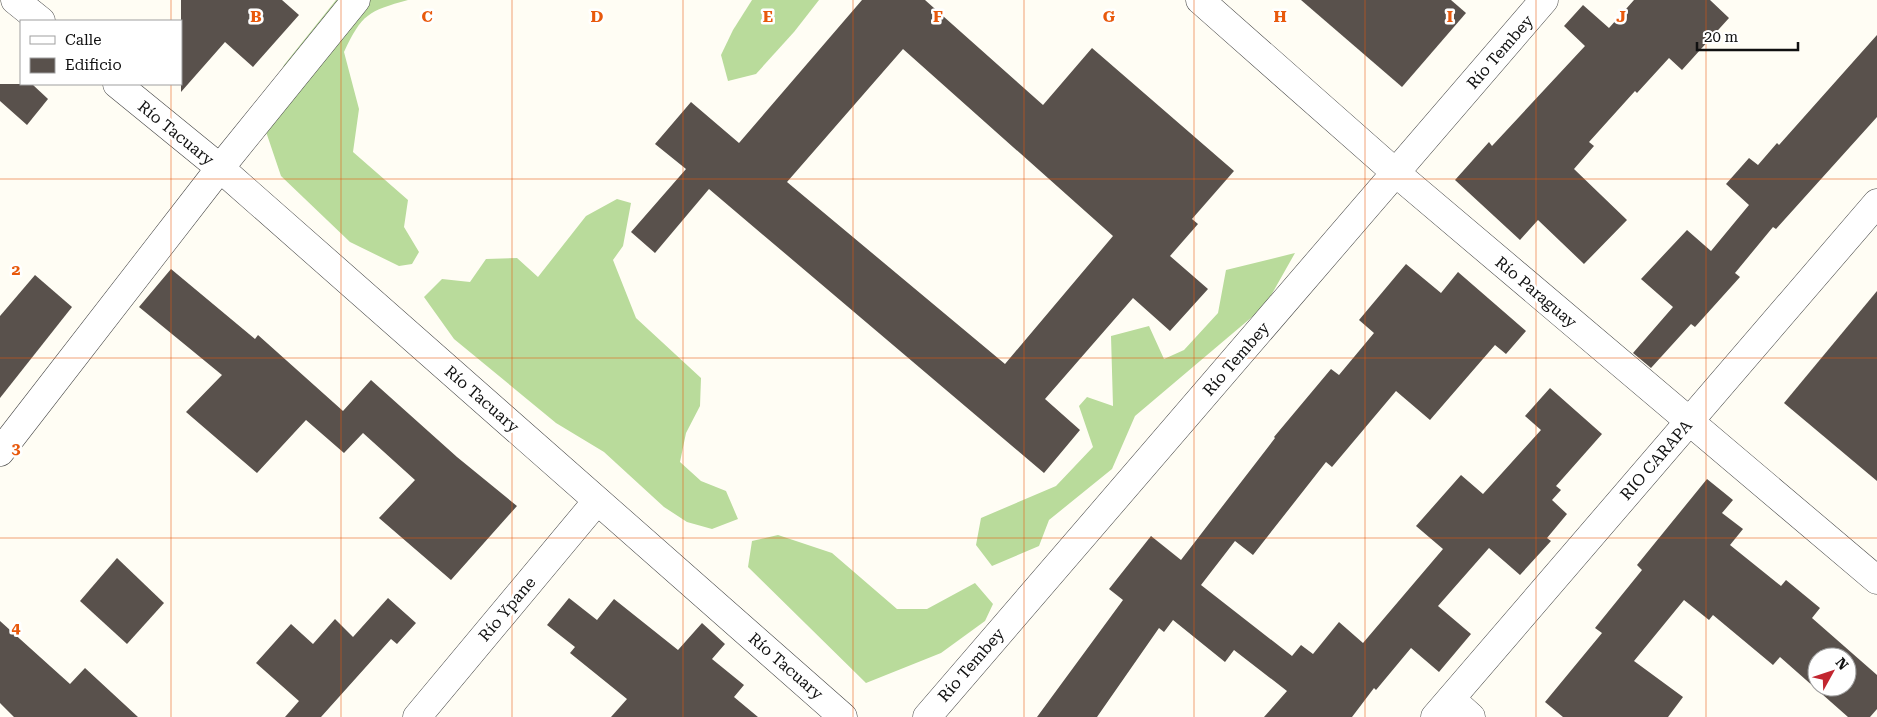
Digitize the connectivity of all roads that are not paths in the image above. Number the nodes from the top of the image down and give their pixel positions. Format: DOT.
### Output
graph roads {
  1 [pos="15,0"];
  2 [pos="356,0"];
  3 [pos="1200,0"];
  4 [pos="1544,0"];
  5 [pos="40,20"];
  6 [pos="118,85"];
  7 [pos="220,168"];
  8 [pos="1396,173"];
  9 [pos="1877,203"];
  10 [pos="1689,422"];
  11 [pos="0,452"];
  12 [pos="597,501"];
  13 [pos="1877,580"];
  14 [pos="1443,708"];
  15 [pos="417,717"];
  16 [pos="843,717"];
  17 [pos="927,717"];
  18 [pos="1471,717"];
  1 -- 5 [label="street"];
  2 -- 7 [label="street"];
  3 -- 8 [label="street, Río Paraguay"];
  4 -- 8 [label="street, Río Tembey"];
  6 -- 7 [label="street, Río Tacuary"];
  7 -- 11 [label="street"];
  7 -- 12 [label="street, Río Tacuary"];
  8 -- 10 [label="street, Río Paraguay"];
  8 -- 17 [label="street, Río Tembey"];
  9 -- 10 [label="street, RIO CARAPA"];
  10 -- 13 [label="street, Río Paraguay"];
  10 -- 14 [label="street, RIO CARAPA"];
  12 -- 15 [label="street, Río Ypane"];
  12 -- 16 [label="street, Río Tacuary"];
  14 -- 18 [label="street"];
}
